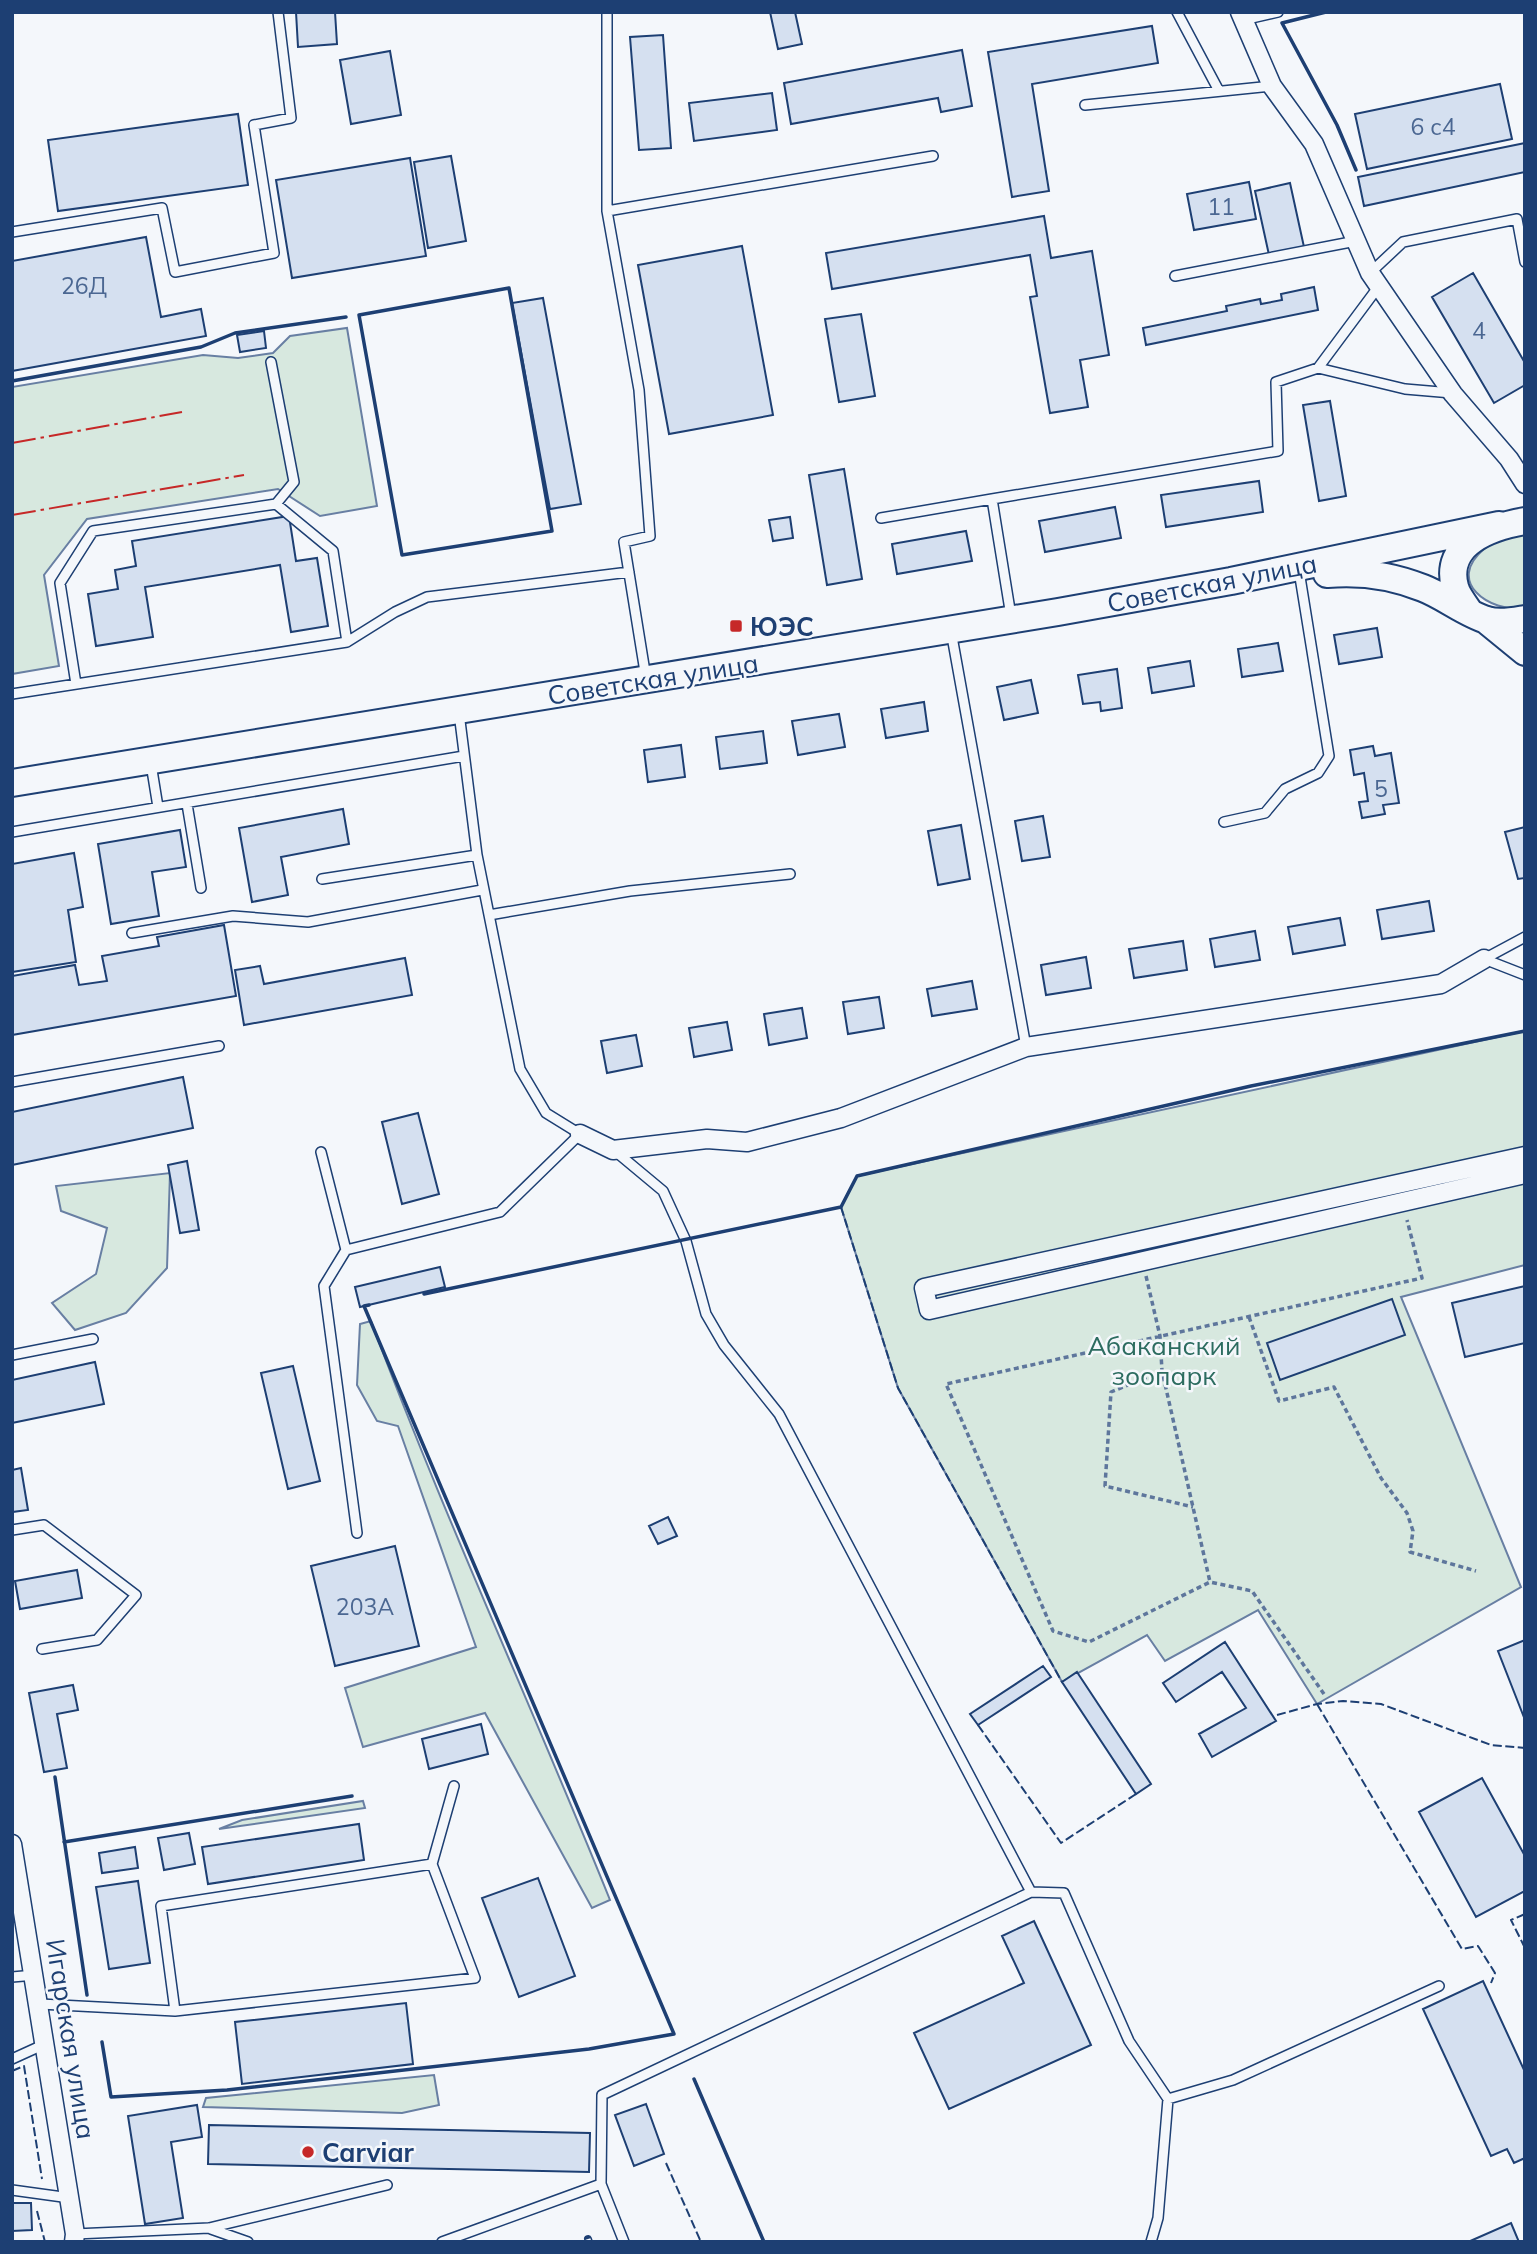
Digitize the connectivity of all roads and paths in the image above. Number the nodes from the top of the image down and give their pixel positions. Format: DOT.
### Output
graph roads {
  1 [pos="278,12"];
  2 [pos="607,12"];
  3 [pos="1177,12"];
  4 [pos="1278,12"];
  5 [pos="1242,16"];
  6 [pos="1272,86"];
  7 [pos="1219,91"];
  8 [pos="1085,105"];
  9 [pos="933,156"];
  10 [pos="607,211"];
  11 [pos="1521,218"];
  12 [pos="12,232"];
  13 [pos="1356,241"];
  14 [pos="1525,262"];
  15 [pos="1175,276"];
  16 [pos="1374,279"];
  17 [pos="271,362"];
  18 [pos="1318,368"];
  19 [pos="1453,394"];
  20 [pos="1525,484"];
  21 [pos="992,499"];
  22 [pos="276,504"];
  23 [pos="881,518"];
  24 [pos="1525,521"];
  25 [pos="1499,525"];
  26 [pos="629,572"];
  27 [pos="1300,576"];
  28 [pos="1231,581"];
  29 [pos="1478,616"];
  30 [pos="1525,619"];
  31 [pos="1012,620"];
  32 [pos="951,630"];
  33 [pos="347,642"];
  34 [pos="1525,652"];
  35 [pos="646,679"];
  36 [pos="76,684"];
  37 [pos="12,694"];
  38 [pos="459,711"];
  39 [pos="464,756"];
  40 [pos="150,761"];
  41 [pos="12,783"];
  42 [pos="187,804"];
  43 [pos="158,807"];
  44 [pos="1224,822"];
  45 [pos="12,832"];
  46 [pos="477,855"];
  47 [pos="790,874"];
  48 [pos="322,879"];
  49 [pos="201,888"];
  50 [pos="482,890"];
  51 [pos="489,915"];
  52 [pos="132,933"];
  53 [pos="1525,936"];
  54 [pos="1484,959"];
  55 [pos="1525,975"];
  56 [pos="219,1046"];
  57 [pos="1026,1047"];
  58 [pos="12,1082"];
  59 [pos="580,1134"];
  60 [pos="613,1150"];
  61 [pos="321,1152"];
  62 [pos="1525,1156"];
  63 [pos="1525,1174"];
  64 [pos="1402,1202"];
  65 [pos="346,1250"];
  66 [pos="1142,1261"];
  67 [pos="1250,1317"];
  68 [pos="1160,1336"];
  69 [pos="93,1339"];
  70 [pos="12,1355"];
  71 [pos="1162,1371"];
  72 [pos="1193,1507"];
  73 [pos="12,1530"];
  74 [pos="357,1534"];
  75 [pos="1476,1570"];
  76 [pos="1210,1581"];
  77 [pos="42,1649"];
  78 [pos="1324,1694"];
  79 [pos="454,1786"];
  80 [pos="12,1844"];
  81 [pos="432,1864"];
  82 [pos="1031,1892"];
  83 [pos="35,1975"];
  84 [pos="12,1977"];
  85 [pos="1439,1986"];
  86 [pos="40,2004"];
  87 [pos="175,2011"];
  88 [pos="46,2043"];
  89 [pos="12,2059"];
  90 [pos="1168,2099"];
  91 [pos="601,2184"];
  92 [pos="387,2185"];
  93 [pos="12,2190"];
  94 [pos="70,2198"];
  95 [pos="209,2228"];
  96 [pos="75,2238"];
  97 [pos="248,2242"];
  98 [pos="442,2242"];
  99 [pos="624,2242"];
  100 [pos="1151,2242"];
  1 -- 12 [label="lane"];
  2 -- 10 [label="lane"];
  3 -- 7 [label="lane"];
  4 -- 5 [label="lane"];
  5 -- 6 [label="street"];
  6 -- 7 [label="lane"];
  6 -- 13 [label="street"];
  7 -- 8 [label="lane"];
  9 -- 10 [label="lane"];
  10 -- 26 [label="lane"];
  11 -- 14 [label="lane"];
  11 -- 16 [label="lane"];
  13 -- 15 [label="lane"];
  13 -- 16 [label="street"];
  16 -- 18 [label="lane"];
  16 -- 19 [label="street"];
  17 -- 22 [label="lane"];
  18 -- 19 [label="lane"];
  18 -- 21 [label="lane"];
  19 -- 20 [label="street"];
  21 -- 23 [label="lane"];
  21 -- 31 [label="lane"];
  22 -- 33 [label="lane"];
  22 -- 36 [label="lane"];
  24 -- 25 [label="main road, Советская улица"];
  25 -- 28 [label="main road, Советская улица"];
  25 -- 29 [label="main road"];
  26 -- 33 [label="lane"];
  26 -- 35 [label="lane"];
  27 -- 28 [label="main road"];
  27 -- 29 [label="main road"];
  27 -- 44 [label="lane"];
  28 -- 31 [label="main road, Советская улица"];
  29 -- 30 [label="main road"];
  29 -- 34 [label="main road"];
  31 -- 32 [label="main road, Советская улица"];
  32 -- 35 [label="main road, Советская улица"];
  32 -- 57 [label="lane"];
  33 -- 36 [label="lane"];
  35 -- 38 [label="main road, Советская улица"];
  36 -- 37 [label="lane"];
  38 -- 39 [label="lane"];
  38 -- 40 [label="main road, Советская улица"];
  39 -- 42 [label="lane"];
  39 -- 46 [label="lane"];
  40 -- 41 [label="main road, Советская улица"];
  40 -- 43 [label="lane"];
  42 -- 43 [label="lane"];
  42 -- 49 [label="lane"];
  43 -- 45 [label="lane"];
  46 -- 48 [label="lane"];
  46 -- 50 [label="lane"];
  47 -- 51 [label="lane"];
  50 -- 51 [label="lane"];
  50 -- 52 [label="lane"];
  51 -- 59 [label="lane"];
  53 -- 54 [label="lane"];
  54 -- 55 [label="lane"];
  54 -- 57 [label="street"];
  56 -- 58 [label="lane"];
  57 -- 60 [label="street"];
  59 -- 60 [label="street"];
  59 -- 65 [label="lane"];
  60 -- 82 [label="lane"];
  61 -- 65 [label="lane"];
  62 -- 66 [label="street"];
  63 -- 64 [label="street"];
  64 -- 66 [label="street"];
  64 -- 67 [label="path"];
  65 -- 74 [label="lane"];
  66 -- 68 [label="path"];
  67 -- 68 [label="path"];
  67 -- 75 [label="path"];
  68 -- 71 [label="path"];
  68 -- 76 [label="path"];
  69 -- 70 [label="lane"];
  71 -- 72 [label="path"];
  71 -- 72 [label="path"];
  72 -- 76 [label="path"];
  73 -- 77 [label="lane"];
  76 -- 78 [label="path"];
  79 -- 81 [label="lane"];
  80 -- 83 [label="street, Игарская улица"];
  81 -- 87 [label="lane"];
  81 -- 87 [label="lane"];
  82 -- 90 [label="lane"];
  82 -- 91 [label="lane"];
  83 -- 84 [label="lane"];
  83 -- 86 [label="street, Игарская улица"];
  85 -- 90 [label="lane"];
  86 -- 87 [label="lane"];
  86 -- 88 [label="street, Игарская улица"];
  88 -- 89 [label="lane"];
  88 -- 94 [label="street, Игарская улица"];
  90 -- 100 [label="lane"];
  91 -- 98 [label="lane"];
  91 -- 99 [label="lane"];
  92 -- 95 [label="lane"];
  93 -- 94 [label="lane"];
  94 -- 96 [label="street, Игарская улица"];
  95 -- 96 [label="lane"];
  95 -- 97 [label="lane"];
}
